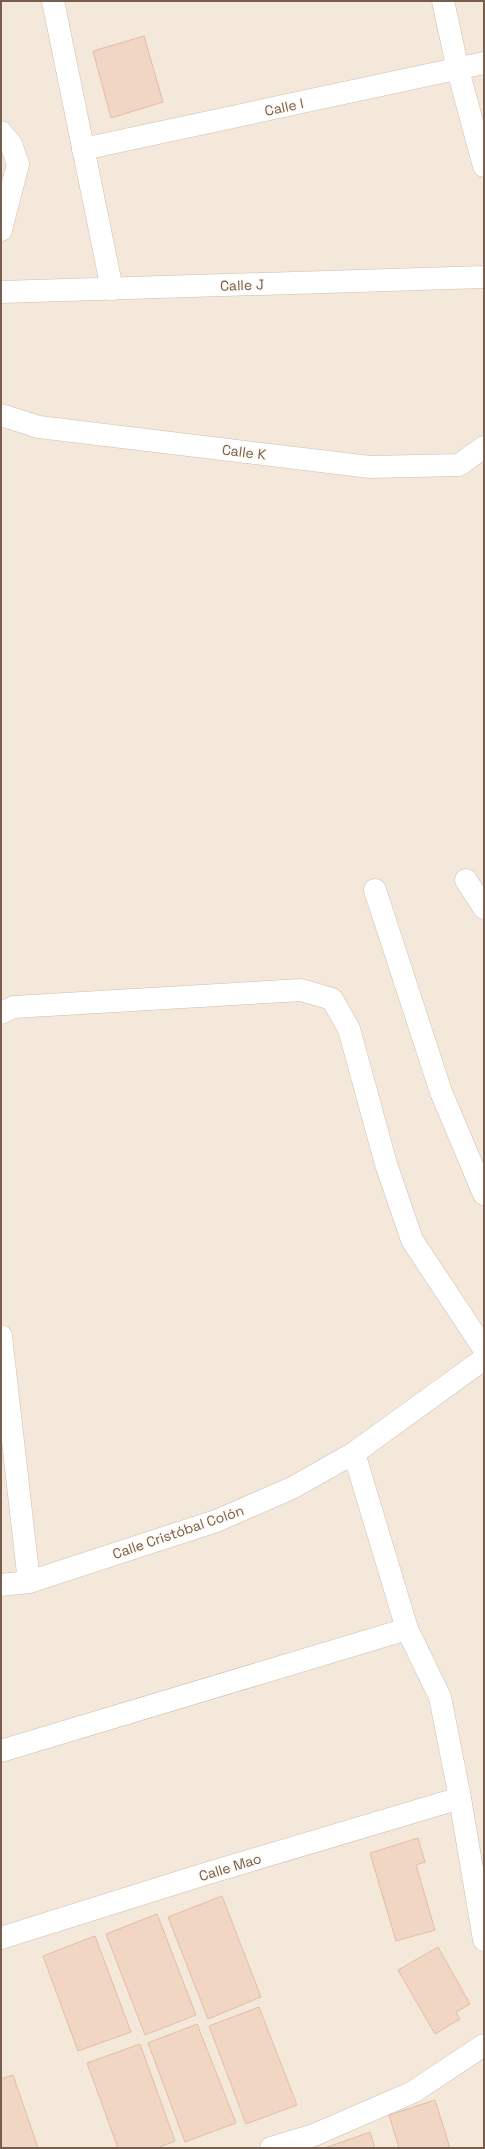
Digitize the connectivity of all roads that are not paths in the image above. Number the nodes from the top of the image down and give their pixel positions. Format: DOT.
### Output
graph roads {
  1 [pos="53,1"];
  2 [pos="443,1"];
  3 [pos="484,63"];
  4 [pos="458,70"];
  5 [pos="1,132"];
  6 [pos="83,149"];
  7 [pos="484,166"];
  8 [pos="1,230"];
  9 [pos="484,277"];
  10 [pos="112,289"];
  11 [pos="1,292"];
  12 [pos="1,414"];
  13 [pos="484,447"];
  14 [pos="466,880"];
  15 [pos="374,890"];
  16 [pos="484,908"];
  17 [pos="1,1013"];
  18 [pos="484,1194"];
  19 [pos="1,1336"];
  20 [pos="484,1349"];
  21 [pos="484,1359"];
  22 [pos="354,1453"];
  23 [pos="29,1582"];
  24 [pos="1,1585"];
  25 [pos="407,1629"];
  26 [pos="1,1751"];
  27 [pos="460,1798"];
  28 [pos="1,1938"];
  29 [pos="484,1940"];
  30 [pos="484,2045"];
  31 [pos="271,2148"];
  1 -- 6 [label="street"];
  2 -- 4 [label="street"];
  3 -- 4 [label="street, Calle I"];
  4 -- 6 [label="street, Calle I"];
  4 -- 7 [label="street"];
  5 -- 8 [label="street"];
  6 -- 10 [label="street"];
  9 -- 10 [label="street, Calle J"];
  10 -- 11 [label="street, Calle J"];
  12 -- 13 [label="street, Calle K"];
  14 -- 16 [label="street"];
  15 -- 18 [label="street"];
  17 -- 20 [label="street"];
  19 -- 23 [label="street"];
  21 -- 22 [label="street, Calle Cristóbal Colón"];
  22 -- 23 [label="street, Calle Cristóbal Colón"];
  22 -- 25 [label="street"];
  23 -- 24 [label="street, Calle Cristóbal Colón"];
  25 -- 26 [label="street"];
  25 -- 27 [label="street"];
  27 -- 28 [label="street, Calle Mao"];
  27 -- 29 [label="street"];
  30 -- 31 [label="street"];
}
